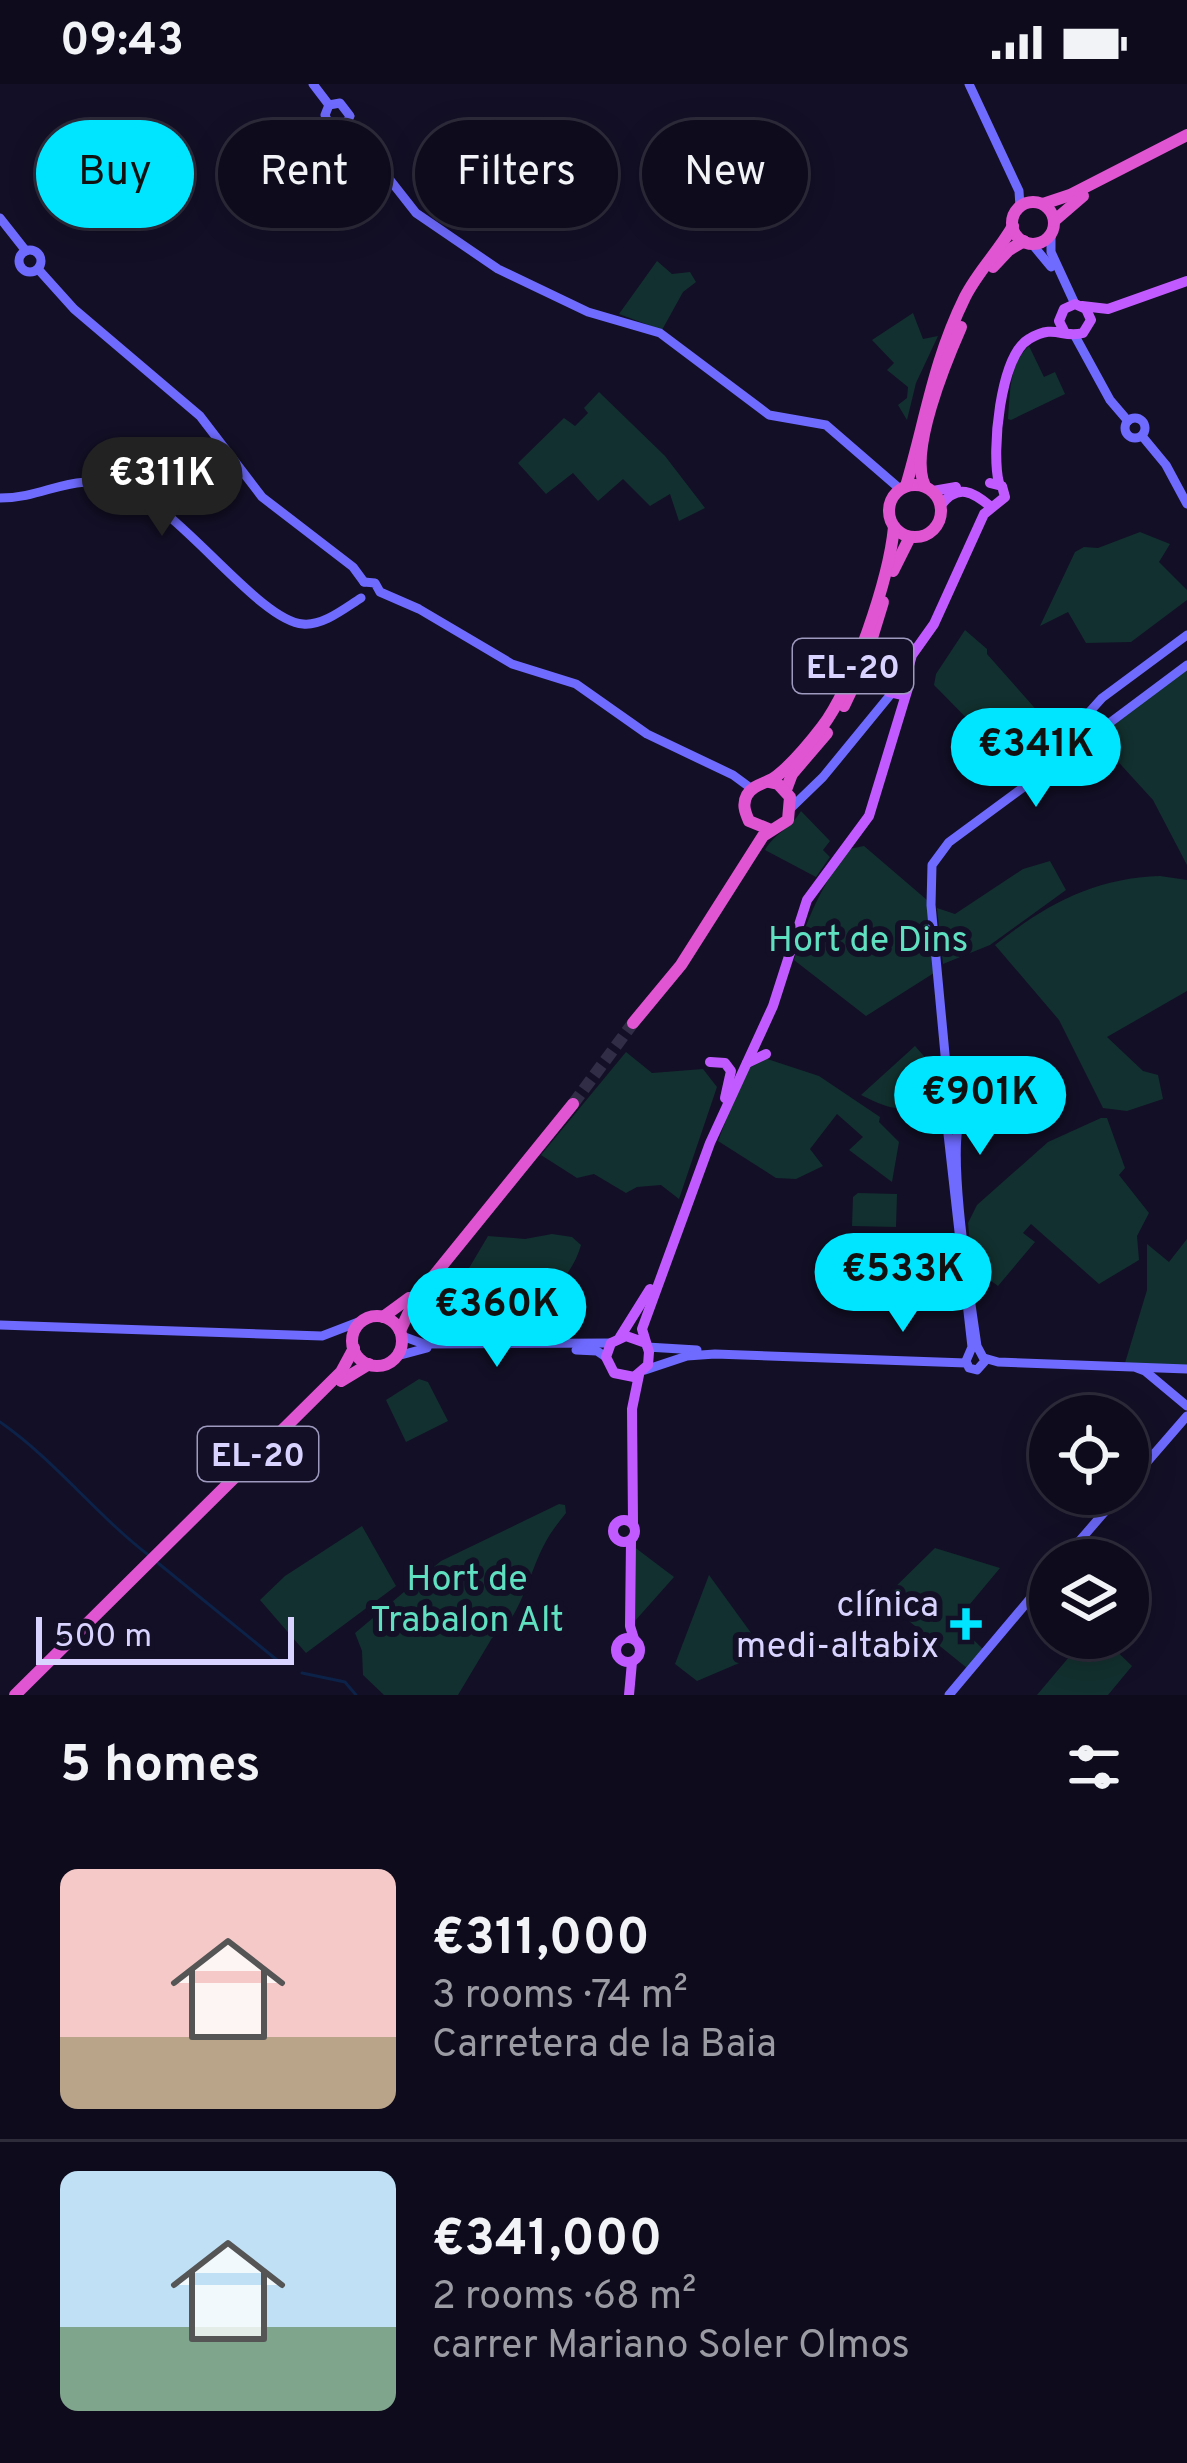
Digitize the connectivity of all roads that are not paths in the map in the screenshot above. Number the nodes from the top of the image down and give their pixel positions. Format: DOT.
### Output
graph roads {
  1 [pos="314,84"];
  2 [pos="971,84"];
  3 [pos="329,105"];
  4 [pos="327,120"];
  5 [pos="348,120"];
  6 [pos="1184,142"];
  7 [pos="391,181"];
  8 [pos="1032,204"];
  9 [pos="0,218"];
  10 [pos="1012,226"];
  11 [pos="1053,227"];
  12 [pos="1028,243"];
  13 [pos="1187,283"];
  14 [pos="1070,309"];
  15 [pos="1089,326"];
  16 [pos="1070,334"];
  17 [pos="1090,359"];
  18 [pos="929,489"];
  19 [pos="899,491"];
  20 [pos="988,493"];
  21 [pos="0,498"];
  22 [pos="1187,504"];
  23 [pos="941,505"];
  24 [pos="893,525"];
  25 [pos="910,537"];
  26 [pos="364,582"];
  27 [pos="380,592"];
  28 [pos="361,598"];
  29 [pos="1187,635"];
  30 [pos="1187,665"];
  31 [pos="896,688"];
  32 [pos="1085,719"];
  33 [pos="1100,731"];
  34 [pos="1076,737"];
  35 [pos="1086,745"];
  36 [pos="769,782"];
  37 [pos="752,789"];
  38 [pos="790,798"];
  39 [pos="753,824"];
  40 [pos="771,830"];
  41 [pos="846,846"];
  42 [pos="932,896"];
  43 [pos="753,1054"];
  44 [pos="710,1062"];
  45 [pos="725,1098"];
  46 [pos="951,1106"];
  47 [pos="952,1124"];
  48 [pos="662,1270"];
  49 [pos="383,1317"];
  50 [pos="361,1322"];
  51 [pos="0,1327"];
  52 [pos="401,1334"];
  53 [pos="616,1340"];
  54 [pos="645,1344"];
  55 [pos="353,1345"];
  56 [pos="397,1356"];
  57 [pos="607,1357"];
  58 [pos="838,1357"];
  59 [pos="975,1358"];
  60 [pos="369,1364"];
  61 [pos="1187,1369"];
  62 [pos="1151,1370"];
  63 [pos="642,1372"];
  64 [pos="623,1378"];
  65 [pos="1187,1406"];
  66 [pos="1187,1416"];
  67 [pos="1184,1432"];
  68 [pos="1149,1462"];
  69 [pos="1149,1467"];
  70 [pos="1104,1515"];
  71 [pos="630,1522"];
  72 [pos="1084,1539"];
  73 [pos="628,1541"];
  74 [pos="154,1563"];
  75 [pos="1029,1604"];
  76 [pos="629,1638"];
  77 [pos="628,1662"];
  78 [pos="15,1695"];
  79 [pos="26,1695"];
  80 [pos="626,1695"];
  81 [pos="952,1695"];
  1 -- 3 [label="main road"];
  2 -- 8 [label="main road"];
  3 -- 4 [label="main road"];
  3 -- 5 [label="main road"];
  6 -- 8 [label="highway"];
  6 -- 11 [label="highway"];
  7 -- 19 [label="main road"];
  8 -- 10 [label="highway, EL-20"];
  8 -- 11 [label="highway"];
  9 -- 26 [label="main road"];
  10 -- 12 [label="highway"];
  10 -- 19 [label="highway, EL-20"];
  11 -- 12 [label="highway"];
  11 -- 14 [label="main road"];
  12 -- 14 [label="main road"];
  12 -- 18 [label="highway"];
  13 -- 14 [label="main road"];
  13 -- 15 [label="main road"];
  14 -- 15 [label="main road"];
  14 -- 16 [label="main road"];
  14 -- 20 [label="main road"];
  15 -- 16 [label="main road"];
  15 -- 17 [label="main road"];
  16 -- 17 [label="main road"];
  16 -- 20 [label="main road"];
  17 -- 22 [label="main road"];
  18 -- 19 [label="highway"];
  18 -- 20 [label="main road"];
  18 -- 23 [label="highway"];
  19 -- 24 [label="highway, EL-20"];
  20 -- 23 [label="main road"];
  20 -- 31 [label="main road"];
  21 -- 28 [label="main road"];
  23 -- 25 [label="highway, EL-20"];
  24 -- 25 [label="highway"];
  24 -- 36 [label="highway, EL-20"];
  25 -- 38 [label="highway, EL-20"];
  26 -- 27 [label="main road"];
  26 -- 28 [label="main road"];
  27 -- 28 [label="main road"];
  27 -- 37 [label="main road"];
  29 -- 32 [label="main road"];
  30 -- 33 [label="main road"];
  31 -- 38 [label="main road"];
  31 -- 41 [label="main road"];
  32 -- 33 [label="main road"];
  32 -- 34 [label="main road"];
  33 -- 35 [label="main road"];
  34 -- 35 [label="main road"];
  34 -- 42 [label="main road"];
  35 -- 42 [label="main road"];
  36 -- 37 [label="highway, EL-20"];
  36 -- 38 [label="highway"];
  37 -- 39 [label="highway, EL-20"];
  38 -- 40 [label="highway, EL-20"];
  39 -- 40 [label="highway"];
  39 -- 40 [label="highway, EL-20"];
  41 -- 43 [label="main road"];
  41 -- 43 [label="main road"];
  42 -- 46 [label="main road"];
  43 -- 45 [label="main road"];
  43 -- 48 [label="main road"];
  44 -- 45 [label="main road"];
  45 -- 48 [label="main road"];
  46 -- 47 [label="main road"];
  46 -- 47 [label="main road"];
  47 -- 59 [label="main road"];
  48 -- 53 [label="main road"];
  48 -- 54 [label="main road"];
  49 -- 50 [label="highway"];
  49 -- 52 [label="highway"];
  49 -- 52 [label="highway"];
  50 -- 51 [label="main road"];
  50 -- 55 [label="highway, EL-20"];
  51 -- 55 [label="main road"];
  52 -- 53 [label="main road"];
  52 -- 56 [label="highway"];
  53 -- 54 [label="main road"];
  53 -- 57 [label="main road"];
  54 -- 58 [label="main road"];
  54 -- 63 [label="main road"];
  55 -- 60 [label="highway"];
  55 -- 74 [label="highway, EL-20"];
  56 -- 57 [label="main road"];
  56 -- 60 [label="highway, EL-20"];
  57 -- 64 [label="main road"];
  58 -- 59 [label="main road"];
  58 -- 63 [label="main road"];
  59 -- 62 [label="main road"];
  60 -- 74 [label="highway, EL-20"];
  61 -- 62 [label="main road"];
  62 -- 65 [label="main road"];
  63 -- 64 [label="main road"];
  63 -- 71 [label="main road"];
  64 -- 71 [label="main road"];
  66 -- 68 [label="main road"];
  67 -- 69 [label="main road"];
  70 -- 72 [label="main road"];
  71 -- 73 [label="main road"];
  71 -- 73 [label="main road"];
  73 -- 76 [label="main road"];
  74 -- 78 [label="highway, EL-20"];
  74 -- 79 [label="highway, EL-20"];
  75 -- 81 [label="main road"];
  76 -- 77 [label="main road"];
  76 -- 77 [label="main road"];
  77 -- 80 [label="main road"];
}
